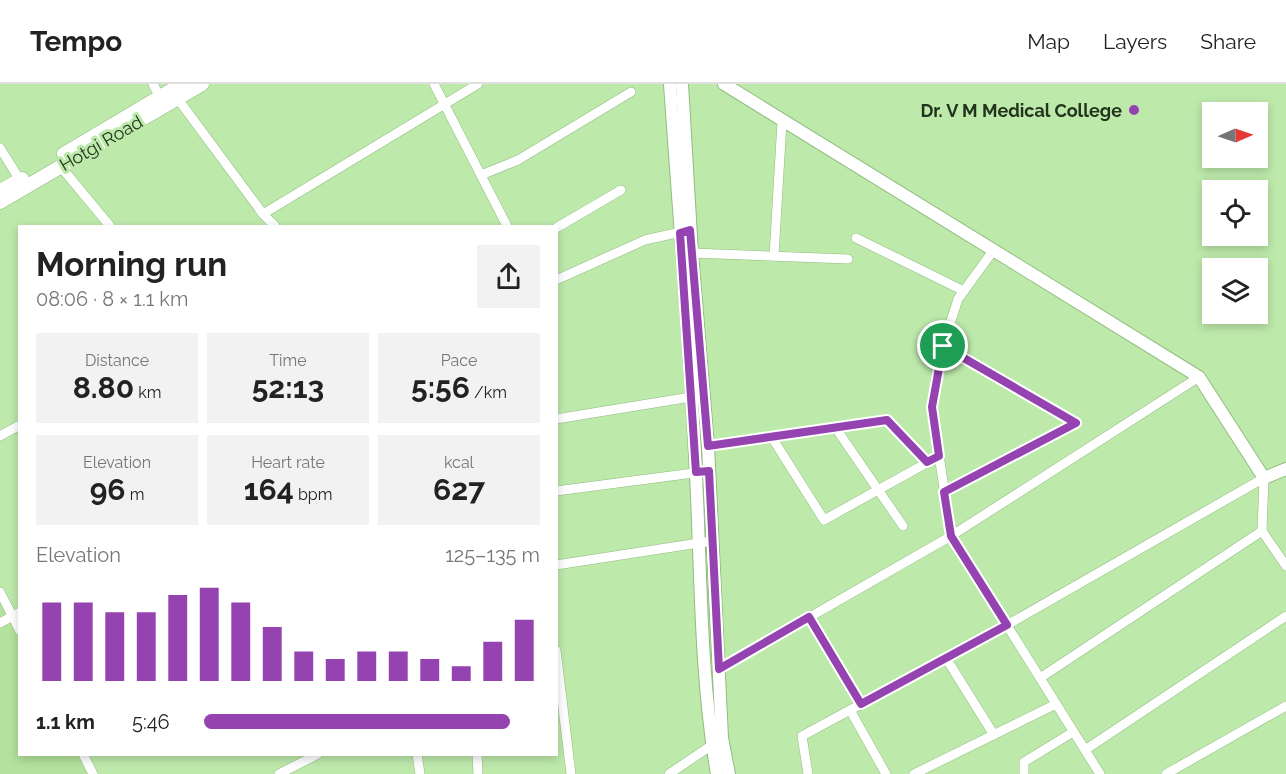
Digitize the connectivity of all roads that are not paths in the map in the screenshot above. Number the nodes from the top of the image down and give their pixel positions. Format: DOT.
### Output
graph roads {
  1 [pos="153,84"];
  2 [pos="202,84"];
  3 [pos="434,84"];
  4 [pos="478,84"];
  5 [pos="670,84"];
  6 [pos="682,84"];
  7 [pos="724,84"];
  8 [pos="632,92"];
  9 [pos="172,93"];
  10 [pos="444,104"];
  11 [pos="782,122"];
  12 [pos="0,148"];
  13 [pos="61,167"];
  14 [pos="481,176"];
  15 [pos="20,180"];
  16 [pos="621,190"];
  17 [pos="0,191"];
  18 [pos="0,202"];
  19 [pos="263,214"];
  20 [pos="109,225"];
  21 [pos="274,225"];
  22 [pos="506,225"];
  23 [pos="558,227"];
  24 [pos="685,231"];
  25 [pos="856,238"];
  26 [pos="993,251"];
  27 [pos="692,253"];
  28 [pos="774,256"];
  29 [pos="848,259"];
  30 [pos="558,279"];
  31 [pos="964,291"];
  32 [pos="943,346"];
  33 [pos="1199,377"];
  34 [pos="697,396"];
  35 [pos="558,419"];
  36 [pos="18,427"];
  37 [pos="835,427"];
  38 [pos="0,436"];
  39 [pos="771,436"];
  40 [pos="708,446"];
  41 [pos="939,456"];
  42 [pos="927,462"];
  43 [pos="1286,469"];
  44 [pos="703,472"];
  45 [pos="1264,478"];
  46 [pos="878,490"];
  47 [pos="558,491"];
  48 [pos="944,492"];
  49 [pos="903,526"];
  50 [pos="1262,531"];
  51 [pos="951,536"];
  52 [pos="712,542"];
  53 [pos="699,543"];
  54 [pos="558,566"];
  55 [pos="1286,567"];
  56 [pos="0,592"];
  57 [pos="16,614"];
  58 [pos="1286,616"];
  59 [pos="809,617"];
  60 [pos="0,623"];
  61 [pos="1007,625"];
  62 [pos="946,658"];
  63 [pos="558,667"];
  64 [pos="719,669"];
  65 [pos="1040,678"];
  66 [pos="861,704"];
  67 [pos="1056,704"];
  68 [pos="1286,706"];
  69 [pos="850,710"];
  70 [pos="1073,732"];
  71 [pos="994,735"];
  72 [pos="717,742"];
  73 [pos="1084,750"];
  74 [pos="84,756"];
  75 [pos="314,756"];
  76 [pos="417,756"];
  77 [pos="477,756"];
  78 [pos="93,774"];
  79 [pos="279,774"];
  80 [pos="420,774"];
  81 [pos="478,774"];
  82 [pos="571,774"];
  83 [pos="669,774"];
  84 [pos="717,774"];
  85 [pos="729,774"];
  86 [pos="808,774"];
  87 [pos="886,774"];
  88 [pos="914,774"];
  89 [pos="1024,774"];
  90 [pos="1100,774"];
  91 [pos="1166,774"];
  1 -- 9 [label="street"];
  2 -- 9 [label="main road, Hotgi Road"];
  3 -- 10 [label="street"];
  4 -- 10 [label="street"];
  5 -- 24 [label="street"];
  6 -- 24 [label="street"];
  7 -- 11 [label="street"];
  8 -- 14 [label="street"];
  9 -- 13 [label="main road, Hotgi Road"];
  9 -- 15 [label="main road, Hotgi Road"];
  9 -- 19 [label="street"];
  10 -- 14 [label="street"];
  10 -- 19 [label="street"];
  11 -- 26 [label="street"];
  11 -- 28 [label="street"];
  12 -- 15 [label="street"];
  13 -- 18 [label="main road, Hotgi Road"];
  13 -- 20 [label="street"];
  14 -- 22 [label="street"];
  15 -- 17 [label="main road, Hotgi Road"];
  16 -- 23 [label="street"];
  19 -- 21 [label="street"];
  24 -- 27 [label="street"];
  24 -- 30 [label="street"];
  24 -- 34 [label="street"];
  25 -- 31 [label="street"];
  26 -- 31 [label="street"];
  26 -- 33 [label="street"];
  27 -- 28 [label="street"];
  27 -- 34 [label="street"];
  28 -- 29 [label="street"];
  31 -- 32 [label="street"];
  32 -- 41 [label="street"];
  32 -- 48 [label="street"];
  33 -- 45 [label="street"];
  33 -- 51 [label="street"];
  34 -- 35 [label="street"];
  34 -- 40 [label="street"];
  34 -- 44 [label="street"];
  36 -- 38 [label="street"];
  37 -- 39 [label="street"];
  37 -- 42 [label="street"];
  37 -- 46 [label="street"];
  39 -- 40 [label="street"];
  39 -- 46 [label="street"];
  40 -- 44 [label="street"];
  41 -- 42 [label="street"];
  41 -- 48 [label="street"];
  42 -- 46 [label="street"];
  43 -- 45 [label="street"];
  44 -- 47 [label="street"];
  44 -- 52 [label="street"];
  44 -- 53 [label="street"];
  45 -- 50 [label="street"];
  45 -- 61 [label="street"];
  46 -- 49 [label="street"];
  48 -- 51 [label="street"];
  50 -- 55 [label="street"];
  50 -- 65 [label="street"];
  51 -- 59 [label="street"];
  51 -- 61 [label="street"];
  52 -- 53 [label="street"];
  52 -- 64 [label="street"];
  53 -- 54 [label="street"];
  53 -- 72 [label="street"];
  56 -- 57 [label="street"];
  57 -- 60 [label="street"];
  58 -- 73 [label="street"];
  59 -- 64 [label="street"];
  59 -- 66 [label="street"];
  61 -- 62 [label="street"];
  61 -- 65 [label="street"];
  62 -- 66 [label="street"];
  62 -- 71 [label="street"];
  63 -- 82 [label="street"];
  64 -- 72 [label="street"];
  65 -- 67 [label="street"];
  66 -- 69 [label="street"];
  67 -- 70 [label="street"];
  67 -- 71 [label="street"];
  68 -- 91 [label="street"];
  69 -- 86 [label="street"];
  69 -- 87 [label="street"];
  70 -- 73 [label="street"];
  70 -- 89 [label="street"];
  71 -- 88 [label="street"];
  72 -- 83 [label="street"];
  72 -- 84 [label="street"];
  72 -- 85 [label="street"];
  73 -- 90 [label="street"];
  74 -- 78 [label="street"];
  75 -- 79 [label="street"];
  76 -- 80 [label="street"];
  77 -- 81 [label="street"];
}
